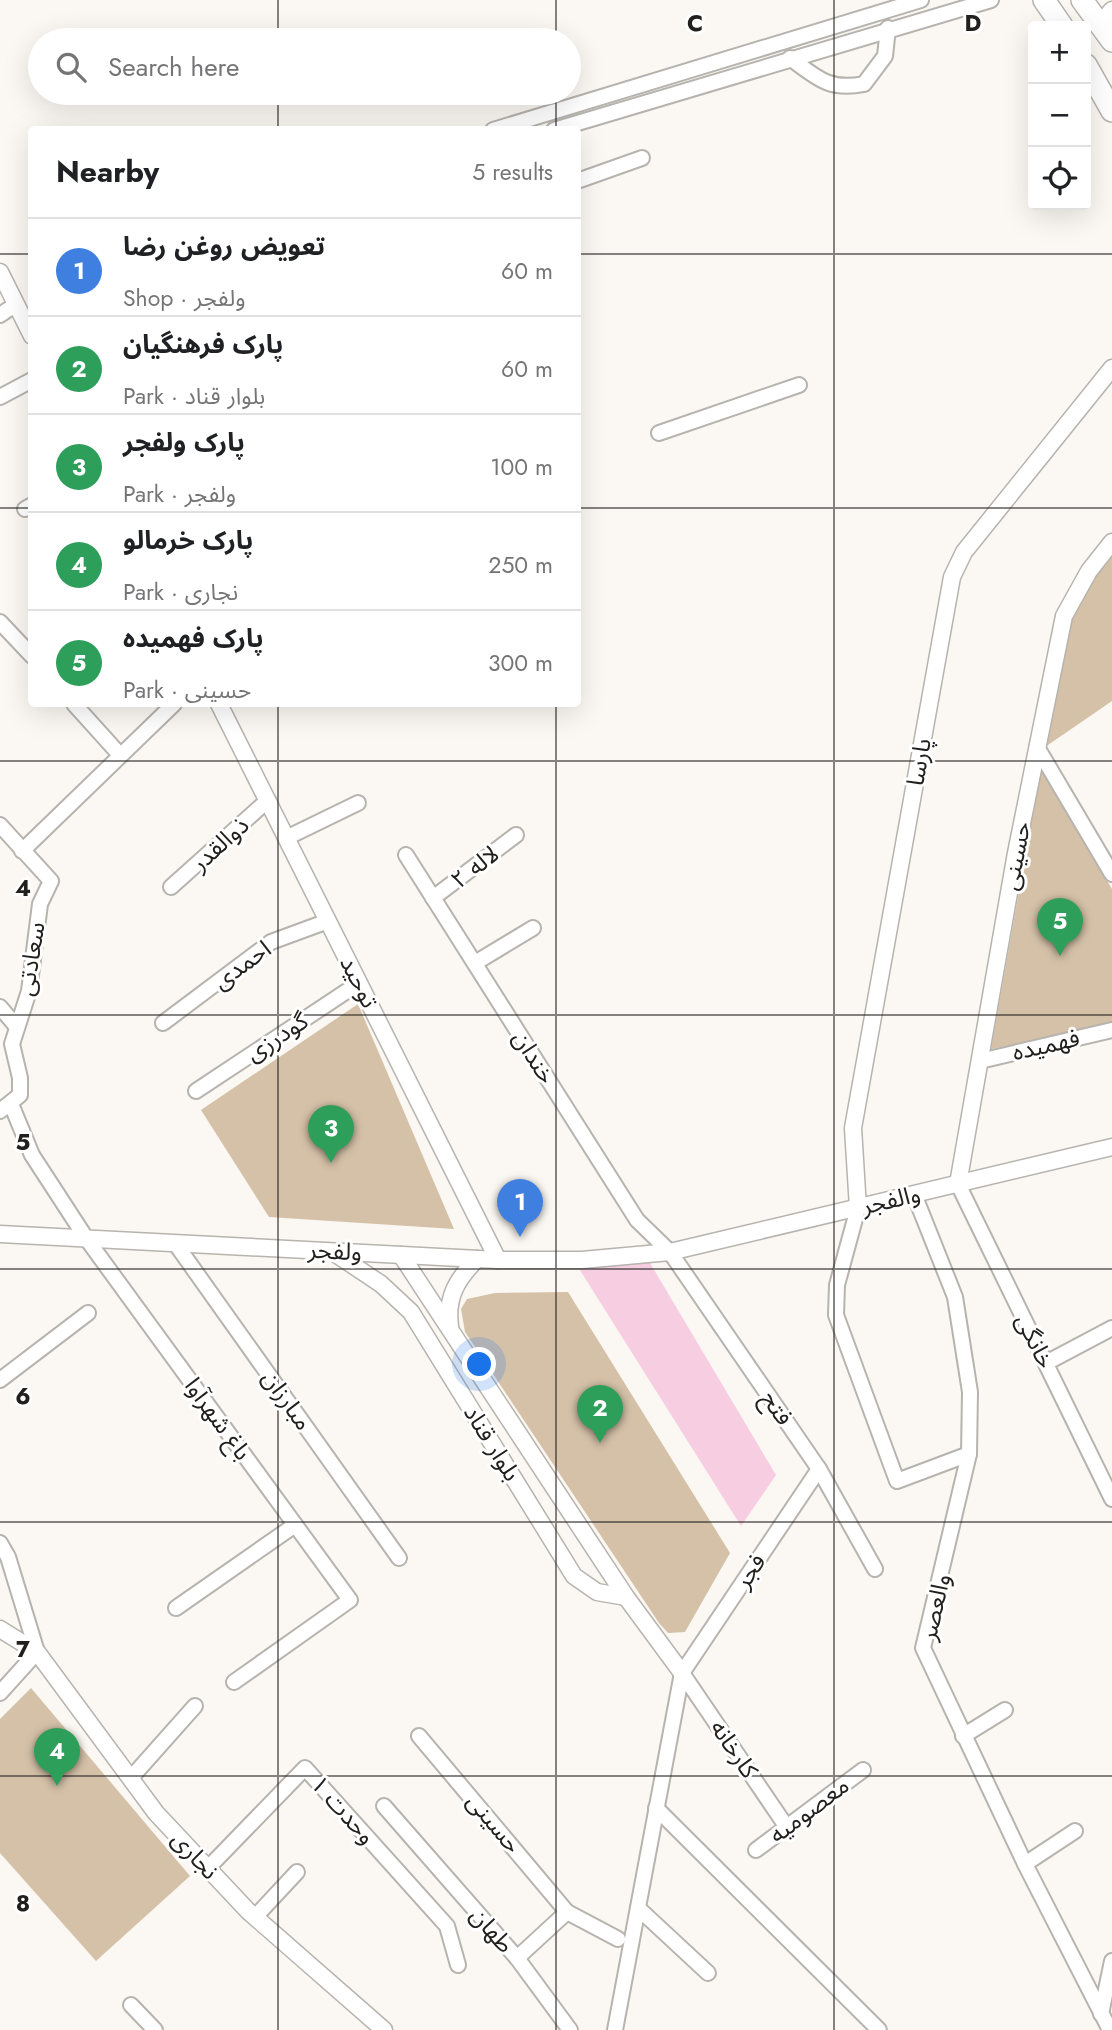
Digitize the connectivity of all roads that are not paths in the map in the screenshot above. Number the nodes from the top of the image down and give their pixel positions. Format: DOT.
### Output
graph roads {
  1 [pos="921,0"];
  2 [pos="990,0"];
  3 [pos="1044,0"];
  4 [pos="1082,0"];
  5 [pos="1059,21"];
  6 [pos="888,28"];
  7 [pos="1110,31"];
  8 [pos="790,58"];
  9 [pos="1091,74"];
  10 [pos="581,103"];
  11 [pos="575,105"];
  12 [pos="1112,111"];
  13 [pos="506,126"];
  14 [pos="567,126"];
  15 [pos="642,158"];
  16 [pos="581,180"];
  17 [pos="0,272"];
  18 [pos="15,305"];
  19 [pos="0,315"];
  20 [pos="28,329"];
  21 [pos="1112,368"];
  22 [pos="28,382"];
  23 [pos="799,385"];
  24 [pos="0,397"];
  25 [pos="659,433"];
  26 [pos="1112,542"];
  27 [pos="0,622"];
  28 [pos="28,652"];
  29 [pos="77,707"];
  30 [pos="171,707"];
  31 [pos="221,707"];
  32 [pos="1038,747"];
  33 [pos="121,755"];
  34 [pos="268,800"];
  35 [pos="358,803"];
  36 [pos="0,825"];
  37 [pos="516,835"];
  38 [pos="286,838"];
  39 [pos="22,851"];
  40 [pos="406,855"];
  41 [pos="1112,874"];
  42 [pos="171,887"];
  43 [pos="433,898"];
  44 [pos="328,921"];
  45 [pos="533,928"];
  46 [pos="475,963"];
  47 [pos="359,983"];
  48 [pos="0,1007"];
  49 [pos="163,1023"];
  50 [pos="16,1026"];
  51 [pos="1112,1030"];
  52 [pos="980,1060"];
  53 [pos="196,1091"];
  54 [pos="6,1107"];
  55 [pos="1112,1147"];
  56 [pos="958,1184"];
  57 [pos="914,1194"];
  58 [pos="858,1208"];
  59 [pos="0,1234"];
  60 [pos="86,1238"];
  61 [pos="175,1243"];
  62 [pos="331,1251"];
  63 [pos="670,1252"];
  64 [pos="401,1255"];
  65 [pos="477,1259"];
  66 [pos="498,1260"];
  67 [pos="88,1313"];
  68 [pos="450,1328"];
  69 [pos="1112,1328"];
  70 [pos="1046,1363"];
  71 [pos="0,1380"];
  72 [pos="969,1454"];
  73 [pos="819,1469"];
  74 [pos="1112,1499"];
  75 [pos="295,1525"];
  76 [pos="0,1543"];
  77 [pos="399,1558"];
  78 [pos="875,1569"];
  79 [pos="626,1597"];
  80 [pos="176,1608"];
  81 [pos="0,1629"];
  82 [pos="37,1652"];
  83 [pos="681,1673"];
  84 [pos="234,1682"];
  85 [pos="0,1693"];
  86 [pos="195,1706"];
  87 [pos="1005,1710"];
  88 [pos="419,1736"];
  89 [pos="963,1736"];
  90 [pos="863,1769"];
  91 [pos="131,1778"];
  92 [pos="384,1806"];
  93 [pos="656,1808"];
  94 [pos="786,1826"];
  95 [pos="1075,1831"];
  96 [pos="756,1850"];
  97 [pos="1025,1864"];
  98 [pos="208,1868"];
  99 [pos="297,1872"];
  100 [pos="638,1908"];
  101 [pos="567,1912"];
  102 [pos="255,1917"];
  103 [pos="618,1939"];
  104 [pos="517,1958"];
  105 [pos="1112,1961"];
  106 [pos="458,1965"];
  107 [pos="708,1973"];
  108 [pos="131,2005"];
  109 [pos="1101,2014"];
  110 [pos="155,2030"];
  111 [pos="384,2030"];
  112 [pos="570,2030"];
  113 [pos="615,2030"];
  114 [pos="879,2030"];
  115 [pos="1110,2030"];
  1 -- 10 [label="street"];
  2 -- 6 [label="street"];
  3 -- 5 [label="main road"];
  4 -- 7 [label="main road"];
  6 -- 8 [label="street"];
  6 -- 8 [label="street"];
  8 -- 14 [label="street"];
  9 -- 12 [label="main road"];
  11 -- 13 [label="street"];
  15 -- 16 [label="street"];
  17 -- 18 [label="street"];
  18 -- 19 [label="street"];
  18 -- 20 [label="street"];
  21 -- 58 [label="street, پارسا"];
  22 -- 24 [label="street"];
  23 -- 25 [label="street"];
  26 -- 32 [label="street, حسینی"];
  27 -- 28 [label="street"];
  29 -- 33 [label="street"];
  30 -- 33 [label="street"];
  31 -- 34 [label="street, توحید"];
  32 -- 41 [label="street"];
  32 -- 52 [label="street, حسینی"];
  33 -- 39 [label="street"];
  34 -- 38 [label="street, توحید"];
  34 -- 42 [label="street, ذوالقدر"];
  35 -- 38 [label="street"];
  36 -- 39 [label="street"];
  37 -- 43 [label="street, لاله ۲"];
  38 -- 44 [label="street, توحید"];
  39 -- 50 [label="street, سعادتی"];
  40 -- 43 [label="street, خندان"];
  43 -- 46 [label="street, خندان"];
  44 -- 47 [label="street, توحید"];
  44 -- 49 [label="street, احمدی"];
  45 -- 46 [label="street"];
  46 -- 63 [label="street, خندان"];
  47 -- 53 [label="street, گودرزی"];
  47 -- 66 [label="street, توحید"];
  48 -- 50 [label="street"];
  50 -- 54 [label="street, سعادتی"];
  51 -- 52 [label="street, فهمیده"];
  52 -- 56 [label="street, حسینی"];
  54 -- 60 [label="street, باغ شهرآوا"];
  55 -- 56 [label="street, والفجر"];
  56 -- 57 [label="street, والفجر"];
  56 -- 70 [label="street, خانگی"];
  57 -- 58 [label="street, والفجر"];
  57 -- 72 [label="street, والعصر"];
  58 -- 63 [label="street, والفجر"];
  58 -- 72 [label="street"];
  59 -- 60 [label="street, ولفجر"];
  60 -- 61 [label="street, ولفجر"];
  60 -- 75 [label="street, باغ شهرآوا"];
  61 -- 62 [label="street, ولفجر"];
  61 -- 77 [label="street, مبارزان"];
  62 -- 64 [label="street, ولفجر"];
  62 -- 79 [label="street, بلوار قناد"];
  63 -- 66 [label="street, ولفجر"];
  63 -- 73 [label="street, فتح"];
  64 -- 65 [label="street, ولفجر"];
  64 -- 68 [label="street, بلوار قناد"];
  65 -- 66 [label="street, ولفجر"];
  65 -- 68 [label="street"];
  67 -- 71 [label="street"];
  68 -- 79 [label="street, بلوار قناد"];
  69 -- 70 [label="street"];
  70 -- 74 [label="street, خانگی"];
  72 -- 89 [label="street, والعصر"];
  73 -- 78 [label="street, فتح"];
  73 -- 83 [label="street, فجر"];
  75 -- 80 [label="street"];
  75 -- 84 [label="street, باغ شهرآوا"];
  76 -- 82 [label="street, نجاری"];
  79 -- 83 [label="street, بلوار قناد"];
  81 -- 82 [label="street, نجاری"];
  82 -- 85 [label="street"];
  82 -- 91 [label="street, نجاری"];
  83 -- 93 [label="street"];
  83 -- 94 [label="street, کارخانه"];
  86 -- 91 [label="street"];
  87 -- 89 [label="street"];
  88 -- 101 [label="street, حسینی"];
  89 -- 97 [label="street, والعصر"];
  90 -- 94 [label="street, معصومیه"];
  91 -- 98 [label="street, نجاری"];
  92 -- 104 [label="street, طهان"];
  93 -- 100 [label="street"];
  93 -- 114 [label="street"];
  94 -- 96 [label="street, معصومیه"];
  95 -- 97 [label="street"];
  97 -- 109 [label="street, والعصر"];
  98 -- 102 [label="street, نجاری"];
  98 -- 106 [label="street, وحدت ۱"];
  99 -- 102 [label="street"];
  100 -- 107 [label="street"];
  100 -- 113 [label="street"];
  101 -- 103 [label="street"];
  101 -- 104 [label="street, طهان"];
  102 -- 111 [label="street, نجاری"];
  104 -- 112 [label="street"];
  105 -- 109 [label="street"];
  108 -- 110 [label="street"];
  109 -- 115 [label="street, والعصر"];
}
